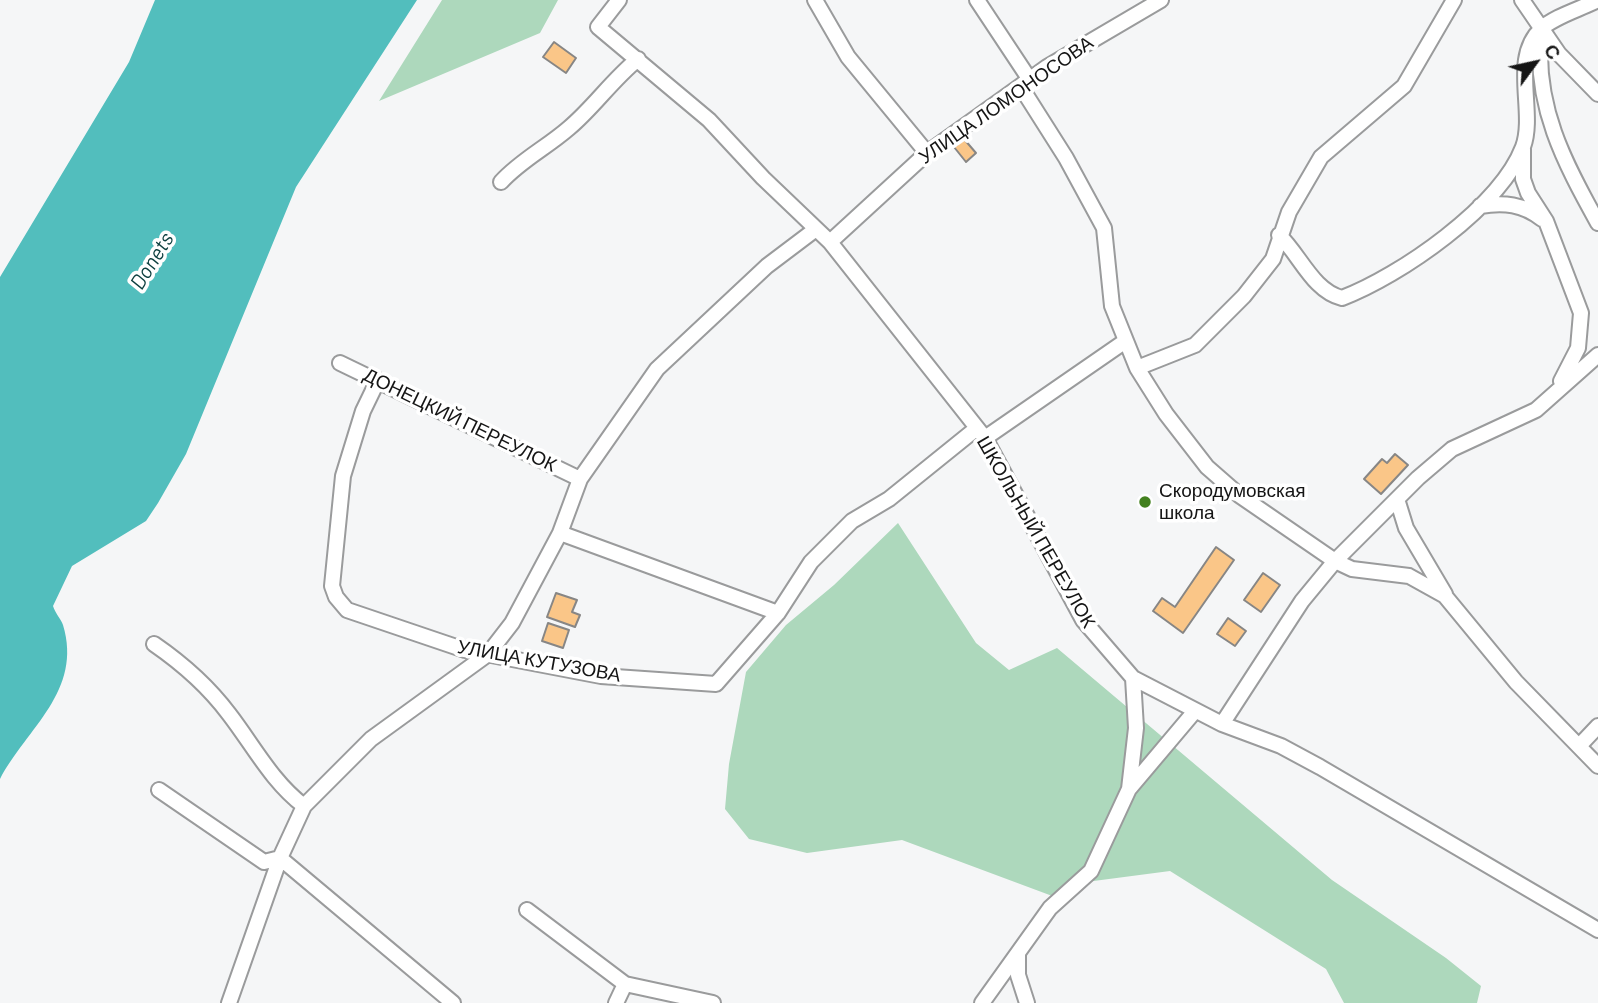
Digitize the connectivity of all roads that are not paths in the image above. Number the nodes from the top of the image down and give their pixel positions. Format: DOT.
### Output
graph roads {
  1 [pos="619,0"];
  2 [pos="815,0"];
  3 [pos="977,0"];
  4 [pos="1161,0"];
  5 [pos="1454,0"];
  6 [pos="1522,0"];
  7 [pos="1598,0"];
  8 [pos="1542,28"];
  9 [pos="638,59"];
  10 [pos="1026,84"];
  11 [pos="1598,94"];
  12 [pos="1523,147"];
  13 [pos="927,153"];
  14 [pos="501,182"];
  15 [pos="1480,206"];
  16 [pos="1546,222"];
  17 [pos="1598,223"];
  18 [pos="816,229"];
  19 [pos="1279,236"];
  20 [pos="830,242"];
  21 [pos="1124,342"];
  22 [pos="1598,355"];
  23 [pos="340,363"];
  24 [pos="1137,368"];
  25 [pos="379,380"];
  26 [pos="1553,392"];
  27 [pos="981,433"];
  28 [pos="580,479"];
  29 [pos="1397,499"];
  30 [pos="560,533"];
  31 [pos="1335,561"];
  32 [pos="1445,596"];
  33 [pos="778,613"];
  34 [pos="154,644"];
  35 [pos="488,654"];
  36 [pos="1133,678"];
  37 [pos="1195,711"];
  38 [pos="1222,724"];
  39 [pos="1598,726"];
  40 [pos="1580,745"];
  41 [pos="1598,766"];
  42 [pos="1129,789"];
  43 [pos="159,790"];
  44 [pos="304,806"];
  45 [pos="280,858"];
  46 [pos="527,910"];
  47 [pos="1598,930"];
  48 [pos="1018,955"];
  49 [pos="625,984"];
  50 [pos="229,1003"];
  51 [pos="453,1003"];
  52 [pos="616,1003"];
  53 [pos="713,1003"];
  54 [pos="982,1003"];
  55 [pos="1027,1003"];
  1 -- 9 [label="street, ШКОЛЬНЫЙ ПЕРЕУЛОК"];
  2 -- 13 [label="street"];
  3 -- 10 [label="street"];
  4 -- 10 [label="street, УЛИЦА ЛОМОНОСОВА"];
  5 -- 19 [label="street"];
  6 -- 8 [label="street"];
  7 -- 8 [label="street"];
  8 -- 11 [label="street"];
  8 -- 12 [label="street"];
  8 -- 17 [label="street"];
  9 -- 14 [label="street"];
  9 -- 18 [label="street, ШКОЛЬНЫЙ ПЕРЕУЛОК"];
  10 -- 13 [label="street, УЛИЦА ЛОМОНОСОВА"];
  10 -- 21 [label="street"];
  12 -- 15 [label="street"];
  12 -- 16 [label="street"];
  13 -- 20 [label="street, УЛИЦА ЛОМОНОСОВА"];
  15 -- 16 [label="street"];
  15 -- 19 [label="street"];
  16 -- 26 [label="street"];
  18 -- 20 [label="street, ШКОЛЬНЫЙ ПЕРЕУЛОК"];
  18 -- 28 [label="street"];
  19 -- 24 [label="street"];
  20 -- 27 [label="street, ШКОЛЬНЫЙ ПЕРЕУЛОК"];
  21 -- 24 [label="street"];
  21 -- 27 [label="street, УЛИЦА КУТУЗОВА"];
  22 -- 26 [label="street"];
  23 -- 25 [label="street, ДОНЕЦКИЙ ПЕРЕУЛОК"];
  24 -- 31 [label="street"];
  25 -- 28 [label="street, ДОНЕЦКИЙ ПЕРЕУЛОК"];
  25 -- 35 [label="street, УЛИЦА КУТУЗОВА"];
  26 -- 29 [label="street"];
  27 -- 33 [label="street, УЛИЦА КУТУЗОВА"];
  27 -- 36 [label="street, ШКОЛЬНЫЙ ПЕРЕУЛОК"];
  28 -- 30 [label="street"];
  29 -- 31 [label="street"];
  29 -- 32 [label="street"];
  30 -- 33 [label="street"];
  30 -- 35 [label="street"];
  31 -- 32 [label="street"];
  31 -- 38 [label="street"];
  32 -- 40 [label="street"];
  33 -- 35 [label="street, УЛИЦА КУТУЗОВА"];
  34 -- 44 [label="street"];
  35 -- 44 [label="street"];
  36 -- 37 [label="street, ШКОЛЬНЫЙ ПЕРЕУЛОК"];
  36 -- 42 [label="street"];
  37 -- 38 [label="street, ШКОЛЬНЫЙ ПЕРЕУЛОК"];
  37 -- 42 [label="street"];
  38 -- 47 [label="street, ШКОЛЬНЫЙ ПЕРЕУЛОК"];
  39 -- 40 [label="street"];
  40 -- 41 [label="street"];
  42 -- 48 [label="street"];
  43 -- 45 [label="street"];
  44 -- 45 [label="street"];
  45 -- 50 [label="street"];
  45 -- 51 [label="street"];
  46 -- 49 [label="street"];
  48 -- 54 [label="street"];
  48 -- 55 [label="street"];
  49 -- 52 [label="street"];
  49 -- 53 [label="street"];
}
